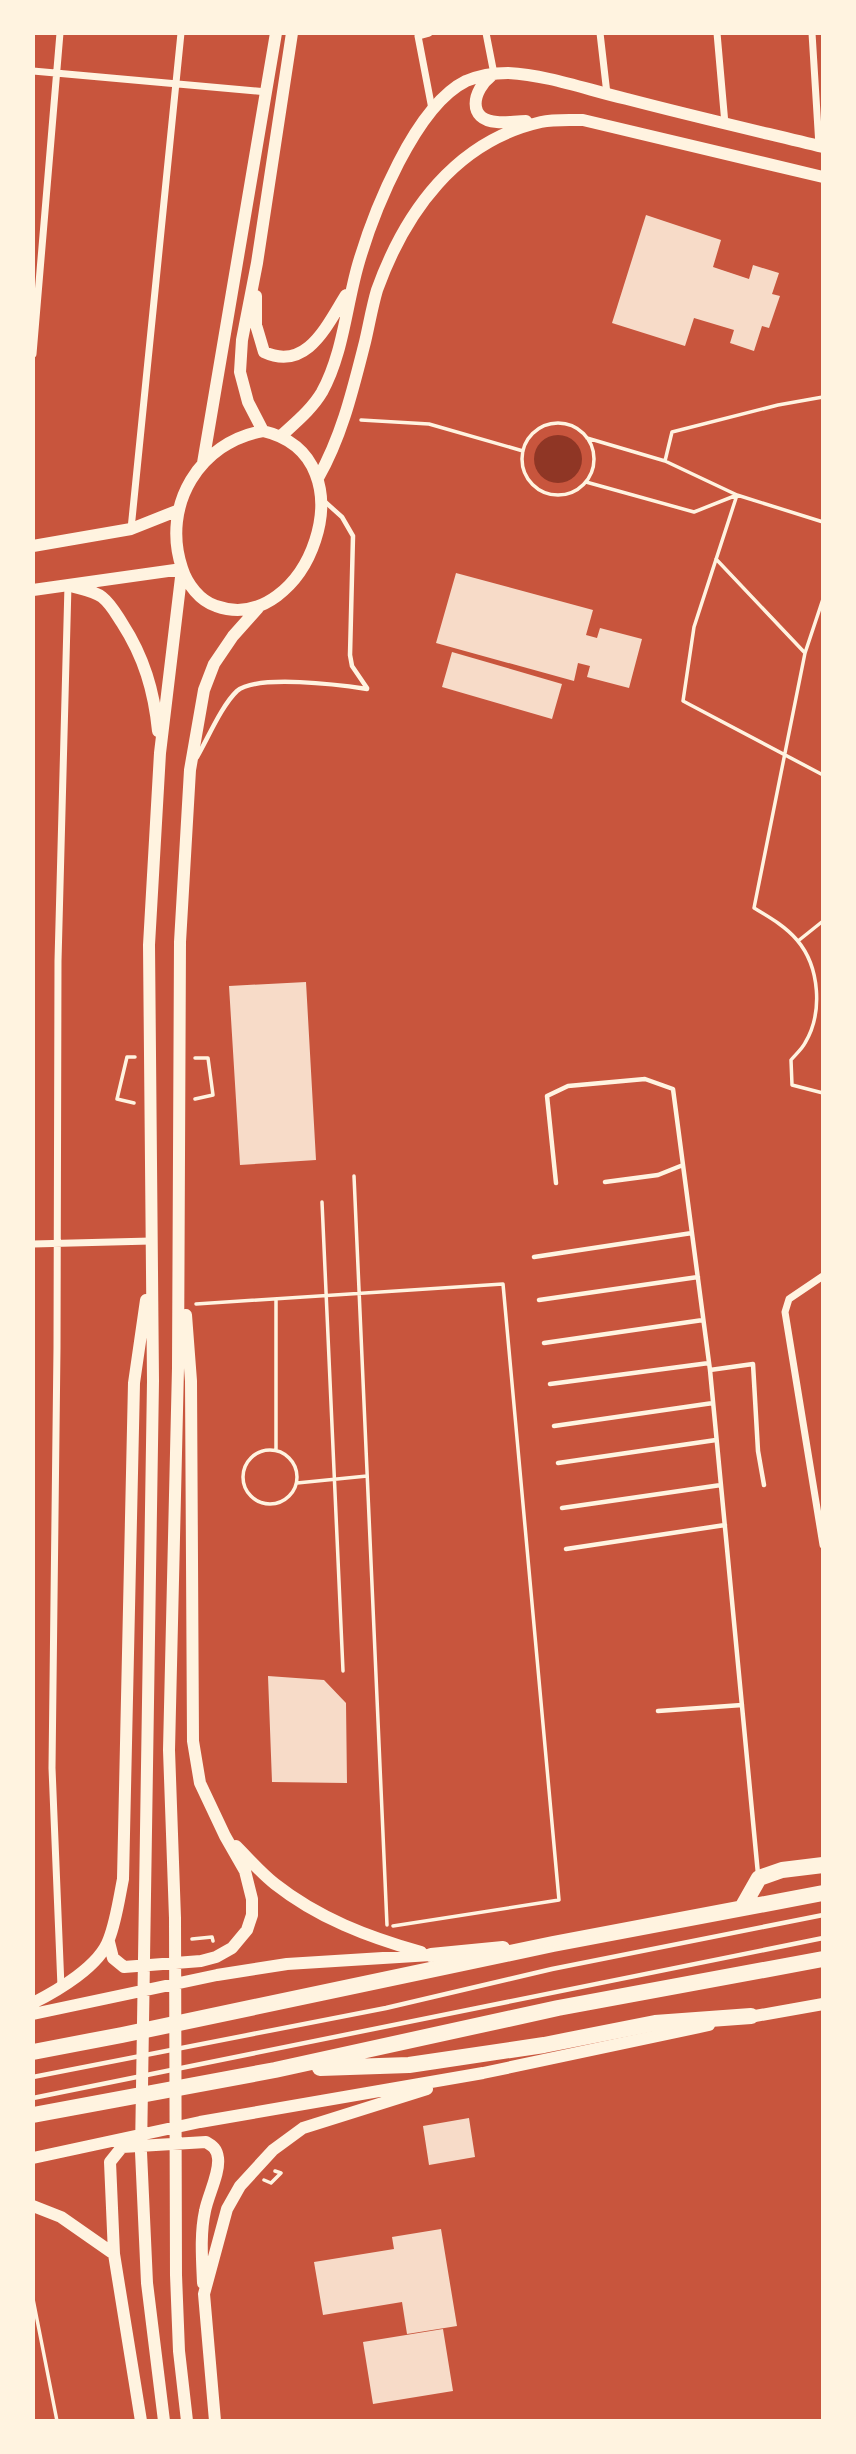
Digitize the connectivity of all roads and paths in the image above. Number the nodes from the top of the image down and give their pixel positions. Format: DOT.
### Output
graph roads {
  1 [pos="60,33"];
  2 [pos="181,33"];
  3 [pos="276,33"];
  4 [pos="292,33"];
  5 [pos="429,33"];
  6 [pos="486,33"];
  7 [pos="600,33"];
  8 [pos="717,33"];
  9 [pos="812,33"];
  10 [pos="33,71"];
  11 [pos="57,73"];
  12 [pos="494,74"];
  13 [pos="176,85"];
  14 [pos="267,92"];
  15 [pos="607,94"];
  16 [pos="433,111"];
  17 [pos="544,121"];
  18 [pos="725,124"];
  19 [pos="821,147"];
  20 [pos="823,177"];
  21 [pos="257,263"];
  22 [pos="352,285"];
  23 [pos="33,354"];
  24 [pos="823,397"];
  25 [pos="344,419"];
  26 [pos="263,430"];
  27 [pos="282,435"];
  28 [pos="587,438"];
  29 [pos="523,451"];
  30 [pos="665,461"];
  31 [pos="203,463"];
  32 [pos="318,478"];
  33 [pos="585,482"];
  34 [pos="737,495"];
  35 [pos="322,499"];
  36 [pos="179,510"];
  37 [pos="823,522"];
  38 [pos="131,529"];
  39 [pos="33,546"];
  40 [pos="716,559"];
  41 [pos="182,569"];
  42 [pos="68,585"];
  43 [pos="33,590"];
  44 [pos="823,599"];
  45 [pos="258,608"];
  46 [pos="805,653"];
  47 [pos="160,753"];
  48 [pos="784,754"];
  49 [pos="190,770"];
  50 [pos="823,775"];
  51 [pos="823,921"];
  52 [pos="798,941"];
  53 [pos="127,1057"];
  54 [pos="208,1058"];
  55 [pos="823,1093"];
  56 [pos="214,1095"];
  57 [pos="117,1099"];
  58 [pos="683,1165"];
  59 [pos="354,1176"];
  60 [pos="605,1182"];
  61 [pos="556,1183"];
  62 [pos="323,1202"];
  63 [pos="179,1230"];
  64 [pos="692,1233"];
  65 [pos="151,1241"];
  66 [pos="58,1243"];
  67 [pos="33,1244"];
  68 [pos="534,1256"];
  69 [pos="151,1258"];
  70 [pos="823,1276"];
  71 [pos="698,1277"];
  72 [pos="359,1293"];
  73 [pos="327,1296"];
  74 [pos="276,1299"];
  75 [pos="540,1300"];
  76 [pos="185,1305"];
  77 [pos="704,1320"];
  78 [pos="544,1343"];
  79 [pos="709,1363"];
  80 [pos="710,1370"];
  81 [pos="550,1384"];
  82 [pos="713,1403"];
  83 [pos="554,1426"];
  84 [pos="716,1440"];
  85 [pos="276,1450"];
  86 [pos="558,1463"];
  87 [pos="367,1476"];
  88 [pos="334,1479"];
  89 [pos="297,1483"];
  90 [pos="721,1485"];
  91 [pos="764,1485"];
  92 [pos="562,1508"];
  93 [pos="725,1525"];
  94 [pos="823,1545"];
  95 [pos="566,1549"];
  96 [pos="343,1671"];
  97 [pos="742,1705"];
  98 [pos="657,1711"];
  99 [pos="225,1836"];
  100 [pos="823,1865"];
  101 [pos="759,1878"];
  102 [pos="823,1893"];
  103 [pos="741,1908"];
  104 [pos="823,1915"];
  105 [pos="212,1937"];
  106 [pos="823,1938"];
  107 [pos="176,1941"];
  108 [pos="109,1942"];
  109 [pos="553,1944"];
  110 [pos="431,1955"];
  111 [pos="823,1959"];
  112 [pos="61,1989"];
  113 [pos="33,2003"];
  114 [pos="823,2004"];
  115 [pos="33,2014"];
  116 [pos="751,2016"];
  117 [pos="33,2052"];
  118 [pos="275,2070"];
  119 [pos="483,2073"];
  120 [pos="33,2077"];
  121 [pos="33,2098"];
  122 [pos="33,2115"];
  123 [pos="33,2158"];
  124 [pos="281,2173"];
  125 [pos="271,2183"];
  126 [pos="33,2206"];
  127 [pos="114,2254"];
  128 [pos="204,2294"];
  129 [pos="33,2299"];
  130 [pos="57,2421"];
  131 [pos="141,2421"];
  132 [pos="164,2421"];
  133 [pos="187,2421"];
  134 [pos="215,2421"];
  1 -- 11 [label="street"];
  2 -- 13 [label="street"];
  3 -- 14 [label="main road"];
  4 -- 21 [label="main road"];
  5 -- 16 [label="street"];
  6 -- 12 [label="street"];
  7 -- 15 [label="street"];
  8 -- 18 [label="street"];
  9 -- 19 [label="street"];
  10 -- 11 [label="street"];
  11 -- 13 [label="street"];
  11 -- 23 [label="street"];
  12 -- 15 [label="main road"];
  12 -- 16 [label="main road"];
  12 -- 17 [label="main road"];
  13 -- 14 [label="street"];
  13 -- 38 [label="street"];
  14 -- 31 [label="main road"];
  15 -- 18 [label="main road"];
  16 -- 22 [label="main road"];
  17 -- 20 [label="main road"];
  17 -- 25 [label="main road"];
  18 -- 19 [label="main road"];
  21 -- 22 [label="main road"];
  21 -- 26 [label="main road"];
  22 -- 27 [label="main road"];
  24 -- 30 [label="path"];
  25 -- 29 [label="path"];
  25 -- 32 [label="main road"];
  26 -- 27 [label="main road"];
  26 -- 31 [label="main road"];
  27 -- 32 [label="main road"];
  28 -- 29 [label="path"];
  28 -- 30 [label="path"];
  28 -- 33 [label="path"];
  29 -- 33 [label="path"];
  30 -- 34 [label="path"];
  31 -- 36 [label="main road"];
  32 -- 35 [label="main road"];
  33 -- 34 [label="path"];
  34 -- 37 [label="path"];
  34 -- 40 [label="path"];
  35 -- 45 [label="main road"];
  35 -- 49 [label="lane"];
  36 -- 38 [label="main road"];
  36 -- 41 [label="main road"];
  38 -- 39 [label="main road"];
  40 -- 46 [label="path"];
  40 -- 48 [label="path"];
  41 -- 42 [label="main road"];
  41 -- 45 [label="main road"];
  41 -- 47 [label="main road"];
  42 -- 43 [label="main road"];
  42 -- 47 [label="main road"];
  42 -- 66 [label="street"];
  44 -- 46 [label="path"];
  45 -- 49 [label="main road"];
  46 -- 48 [label="path"];
  47 -- 65 [label="main road"];
  48 -- 50 [label="path"];
  48 -- 52 [label="path"];
  49 -- 63 [label="main road"];
  51 -- 52 [label="path"];
  52 -- 55 [label="path"];
  53 -- 57 [label="path"];
  54 -- 56 [label="path"];
  58 -- 60 [label="lane"];
  58 -- 61 [label="lane"];
  58 -- 64 [label="lane"];
  59 -- 72 [label="path"];
  62 -- 73 [label="path"];
  63 -- 76 [label="main road"];
  63 -- 107 [label="main road"];
  64 -- 68 [label="lane"];
  64 -- 71 [label="lane"];
  65 -- 66 [label="street"];
  65 -- 69 [label="main road"];
  66 -- 67 [label="street"];
  66 -- 112 [label="street"];
  69 -- 108 [label="main road"];
  69 -- 132 [label="main road"];
  70 -- 94 [label="street"];
  71 -- 75 [label="lane"];
  71 -- 77 [label="lane"];
  72 -- 73 [label="path"];
  72 -- 87 [label="path"];
  72 -- 87 [label="path"];
  73 -- 74 [label="path"];
  73 -- 88 [label="path"];
  74 -- 76 [label="path"];
  74 -- 85 [label="path"];
  76 -- 99 [label="main road"];
  77 -- 78 [label="lane"];
  77 -- 79 [label="lane"];
  79 -- 80 [label="lane"];
  79 -- 81 [label="lane"];
  80 -- 82 [label="lane"];
  80 -- 91 [label="lane"];
  82 -- 83 [label="lane"];
  82 -- 84 [label="lane"];
  84 -- 86 [label="lane"];
  84 -- 90 [label="lane"];
  85 -- 89 [label="path"];
  85 -- 89 [label="path"];
  87 -- 88 [label="path"];
  88 -- 89 [label="path"];
  88 -- 96 [label="path"];
  90 -- 92 [label="lane"];
  90 -- 93 [label="lane"];
  93 -- 95 [label="lane"];
  93 -- 97 [label="lane"];
  97 -- 98 [label="lane"];
  97 -- 101 [label="lane"];
  99 -- 108 [label="main road"];
  99 -- 110 [label="main road"];
  100 -- 101 [label="highway"];
  101 -- 103 [label="highway"];
  102 -- 103 [label="highway"];
  103 -- 109 [label="highway"];
  104 -- 120 [label="lane"];
  105 -- 107 [label="path"];
  106 -- 121 [label="lane"];
  107 -- 133 [label="main road"];
  108 -- 112 [label="main road"];
  109 -- 110 [label="main road"];
  109 -- 117 [label="highway"];
  110 -- 115 [label="main road"];
  111 -- 118 [label="highway"];
  112 -- 113 [label="main road"];
  114 -- 116 [label="main road"];
  116 -- 118 [label="highway"];
  116 -- 119 [label="main road"];
  118 -- 122 [label="highway"];
  119 -- 123 [label="main road"];
  119 -- 128 [label="main road"];
  124 -- 125 [label="path"];
  126 -- 127 [label="main road"];
  127 -- 128 [label="main road"];
  127 -- 131 [label="main road"];
  128 -- 134 [label="main road"];
  129 -- 130 [label="path"];
}
